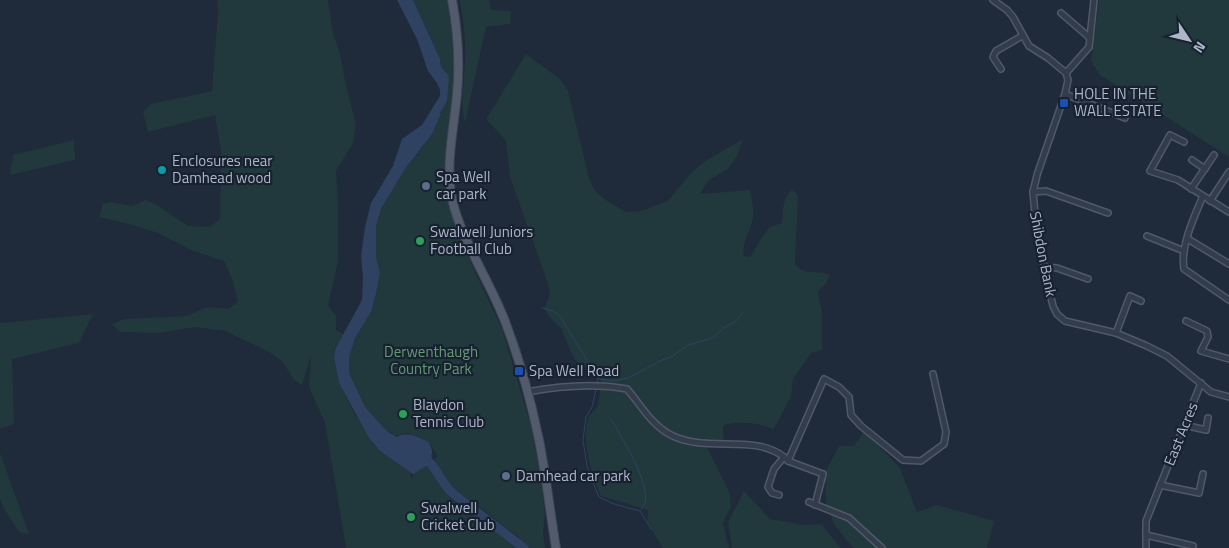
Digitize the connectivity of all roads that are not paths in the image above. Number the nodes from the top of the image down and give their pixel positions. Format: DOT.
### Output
graph roads {
  1 [pos="452,0"];
  2 [pos="994,0"];
  3 [pos="1094,0"];
  4 [pos="1061,12"];
  5 [pos="1022,36"];
  6 [pos="1090,38"];
  7 [pos="1000,70"];
  8 [pos="1066,73"];
  9 [pos="1065,94"];
  10 [pos="1125,118"];
  11 [pos="1184,142"];
  12 [pos="1214,155"];
  13 [pos="1192,160"];
  14 [pos="1205,169"];
  15 [pos="1229,172"];
  16 [pos="1191,189"];
  17 [pos="1033,192"];
  18 [pos="1203,196"];
  19 [pos="1210,201"];
  20 [pos="1229,212"];
  21 [pos="1108,213"];
  22 [pos="1147,236"];
  23 [pos="1188,239"];
  24 [pos="1184,251"];
  25 [pos="1229,264"];
  26 [pos="1044,267"];
  27 [pos="1088,279"];
  28 [pos="1229,300"];
  29 [pos="1141,301"];
  30 [pos="1186,321"];
  31 [pos="1116,334"];
  32 [pos="1229,359"];
  33 [pos="933,374"];
  34 [pos="1201,383"];
  35 [pos="527,392"];
  36 [pos="1229,397"];
  37 [pos="1208,418"];
  38 [pos="1184,425"];
  39 [pos="786,459"];
  40 [pos="1203,474"];
  41 [pos="1160,485"];
  42 [pos="779,495"];
  43 [pos="1146,534"];
  44 [pos="1193,546"];
  45 [pos="556,548"];
  46 [pos="882,548"];
  47 [pos="1146,548"];
  1 -- 35 [label="main road"];
  2 -- 5 [label="street"];
  3 -- 6 [label="street"];
  4 -- 6 [label="street"];
  5 -- 7 [label="street"];
  5 -- 8 [label="street"];
  6 -- 8 [label="street"];
  8 -- 9 [label="street, Shibdon Bank"];
  9 -- 10 [label="street"];
  9 -- 17 [label="street, Shibdon Bank"];
  11 -- 16 [label="street"];
  12 -- 14 [label="street"];
  13 -- 14 [label="street"];
  14 -- 16 [label="street"];
  15 -- 19 [label="street"];
  16 -- 18 [label="street"];
  17 -- 21 [label="street"];
  17 -- 26 [label="street, Shibdon Bank"];
  18 -- 19 [label="street"];
  18 -- 23 [label="street"];
  19 -- 20 [label="street"];
  22 -- 24 [label="street"];
  23 -- 24 [label="street"];
  23 -- 25 [label="street"];
  24 -- 28 [label="street"];
  26 -- 27 [label="street"];
  26 -- 31 [label="street, Shibdon Bank"];
  29 -- 31 [label="street"];
  30 -- 32 [label="street"];
  31 -- 34 [label="street, Shibdon Bank"];
  33 -- 39 [label="street"];
  34 -- 36 [label="street, Shibdon Bank"];
  34 -- 38 [label="street, East Acres"];
  35 -- 39 [label="street"];
  35 -- 45 [label="main road"];
  37 -- 38 [label="street"];
  38 -- 41 [label="street, East Acres"];
  39 -- 42 [label="street"];
  39 -- 46 [label="street"];
  40 -- 41 [label="street, East Acres"];
  41 -- 43 [label="street, East Acres"];
  43 -- 44 [label="street"];
  43 -- 47 [label="street, East Acres"];
}
